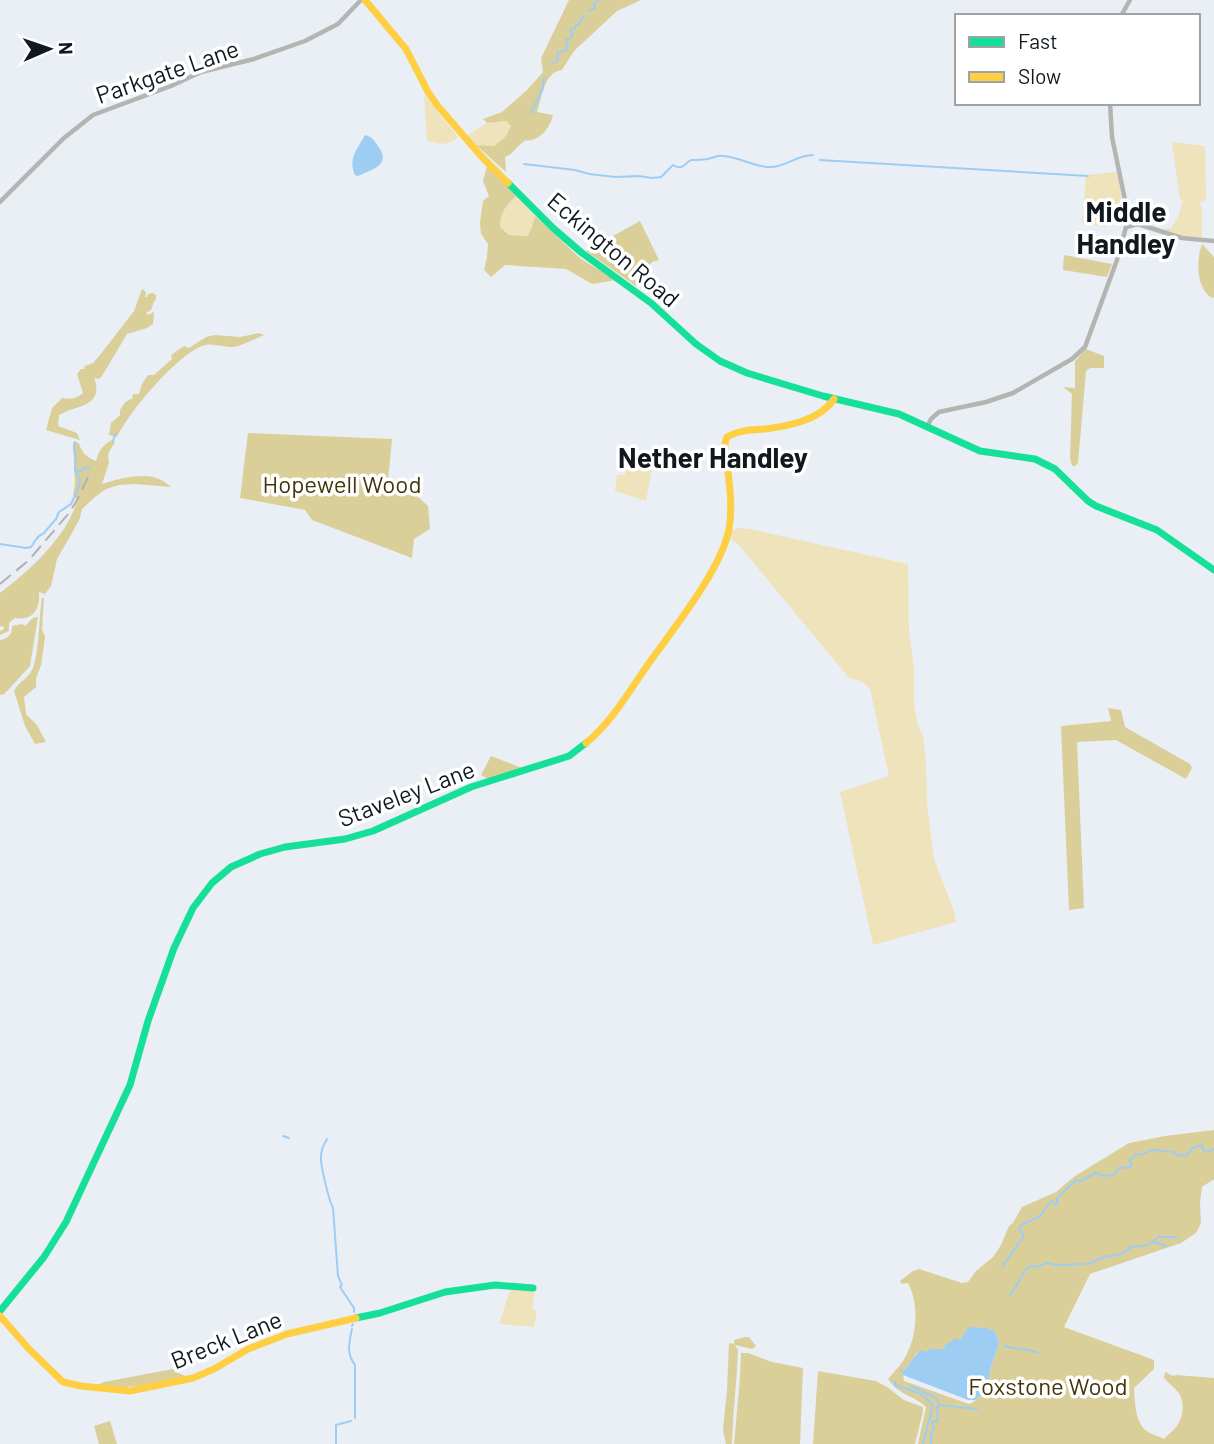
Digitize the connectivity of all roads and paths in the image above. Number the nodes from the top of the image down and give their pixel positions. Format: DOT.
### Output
graph roads {
  1 [pos="363,0"];
  2 [pos="1110,105"];
  3 [pos="0,202"];
  4 [pos="1126,210"];
  5 [pos="1138,224"];
  6 [pos="1126,227"];
  7 [pos="1214,241"];
  8 [pos="834,399"];
  9 [pos="927,427"];
  10 [pos="1214,570"];
  11 [pos="533,1288"];
  12 [pos="0,1313"];
  1 -- 3 [label="street, Parkgate Lane"];
  1 -- 8 [label="street, Eckington Road"];
  2 -- 4 [label="street"];
  4 -- 5 [label="street"];
  4 -- 6 [label="street"];
  5 -- 6 [label="street"];
  5 -- 7 [label="street"];
  6 -- 9 [label="street"];
  8 -- 9 [label="street, Eckington Road"];
  8 -- 12 [label="street, Staveley Lane"];
  9 -- 10 [label="street, Eckington Road"];
  11 -- 12 [label="street, Breck Lane"];
}
